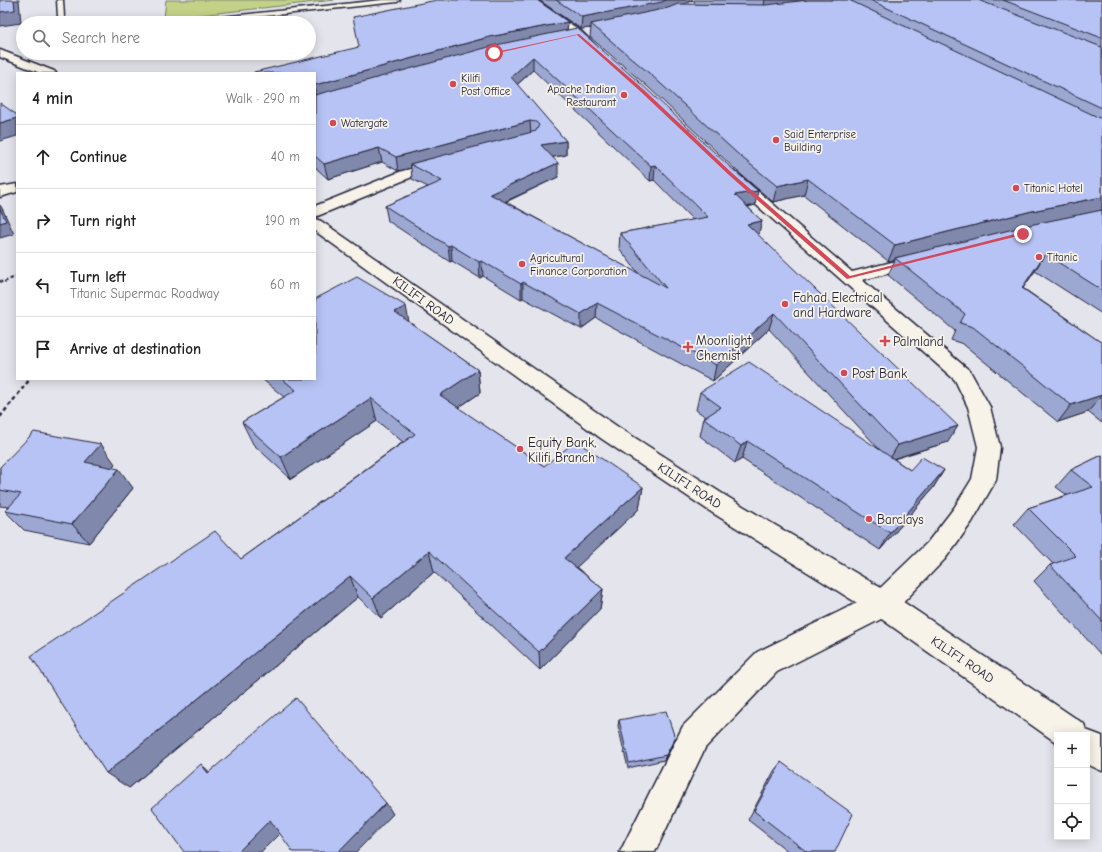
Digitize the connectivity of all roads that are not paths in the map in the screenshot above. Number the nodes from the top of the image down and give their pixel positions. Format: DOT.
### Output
graph roads {
  1 [pos="60,0"];
  2 [pos="397,0"];
  3 [pos="530,0"];
  4 [pos="61,16"];
  5 [pos="248,16"];
  6 [pos="0,53"];
  7 [pos="16,59"];
  8 [pos="18,60"];
  9 [pos="608,61"];
  10 [pos="48,72"];
  11 [pos="458,160"];
  12 [pos="720,165"];
  13 [pos="16,188"];
  14 [pos="0,192"];
  15 [pos="316,212"];
  16 [pos="316,225"];
  17 [pos="932,257"];
  18 [pos="849,278"];
  19 [pos="883,604"];
  20 [pos="1069,732"];
  21 [pos="1090,747"];
  22 [pos="1102,755"];
  23 [pos="637,852"];
  1 -- 4 [label="lane"];
  2 -- 5 [label="lane"];
  3 -- 9 [label="street"];
  6 -- 7 [label="street"];
  8 -- 10 [label="street"];
  11 -- 15 [label="street"];
  12 -- 18 [label="street"];
  13 -- 14 [label="street"];
  16 -- 19 [label="street, KILIFI ROAD"];
  17 -- 18 [label="street"];
  18 -- 19 [label="street"];
  19 -- 20 [label="street, KILIFI ROAD"];
  19 -- 23 [label="street"];
  21 -- 22 [label="street"];
}
